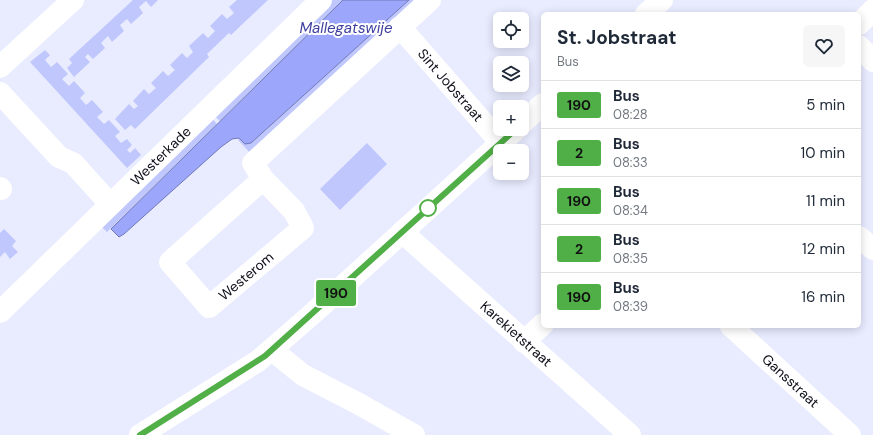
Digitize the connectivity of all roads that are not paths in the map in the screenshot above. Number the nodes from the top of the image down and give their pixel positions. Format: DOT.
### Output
graph roads {
  1 [pos="73,0"];
  2 [pos="321,0"];
  3 [pos="430,0"];
  4 [pos="662,0"];
  5 [pos="873,10"];
  6 [pos="648,12"];
  7 [pos="861,22"];
  8 [pos="400,27"];
  9 [pos="861,48"];
  10 [pos="873,61"];
  11 [pos="0,67"];
  12 [pos="0,94"];
  13 [pos="541,106"];
  14 [pos="529,117"];
  15 [pos="493,121"];
  16 [pos="508,136"];
  17 [pos="258,171"];
  18 [pos="110,204"];
  19 [pos="402,232"];
  20 [pos="861,239"];
  21 [pos="873,249"];
  22 [pos="0,312"];
  23 [pos="541,326"];
  24 [pos="733,328"];
  25 [pos="524,342"];
  26 [pos="272,350"];
  27 [pos="140,435"];
  28 [pos="414,435"];
  29 [pos="630,435"];
  30 [pos="850,435"];
  1 -- 11 [label="street"];
  2 -- 18 [label="street, Westerkade"];
  3 -- 8 [label="street"];
  4 -- 6 [label="street"];
  5 -- 7 [label="street"];
  8 -- 15 [label="street, Sint Jobstraat"];
  8 -- 17 [label="street"];
  9 -- 10 [label="street"];
  12 -- 18 [label="street"];
  13 -- 14 [label="street"];
  16 -- 19 [label="street"];
  17 -- 17 [label="street, Westerom"];
  18 -- 22 [label="street, Westerkade"];
  19 -- 25 [label="street, Karekietstraat"];
  19 -- 26 [label="street"];
  20 -- 21 [label="street"];
  23 -- 25 [label="street"];
  24 -- 30 [label="street, Gansstraat"];
  25 -- 29 [label="street, Karekietstraat"];
  26 -- 27 [label="street"];
  26 -- 28 [label="street"];
}
